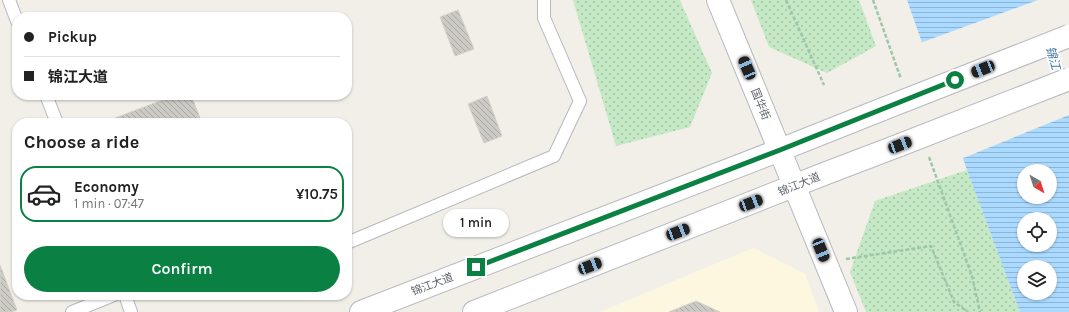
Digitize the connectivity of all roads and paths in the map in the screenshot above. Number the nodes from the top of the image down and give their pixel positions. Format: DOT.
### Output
graph roads {
  1 [pos="9,0"];
  2 [pos="544,0"];
  3 [pos="718,0"];
  4 [pos="786,0"];
  5 [pos="14,12"];
  6 [pos="1069,36"];
  7 [pos="1069,79"];
  8 [pos="824,85"];
  9 [pos="48,100"];
  10 [pos="55,118"];
  11 [pos="780,150"];
  12 [pos="794,186"];
  13 [pos="352,241"];
  14 [pos="826,263"];
  15 [pos="102,300"];
  16 [pos="127,300"];
  17 [pos="72,312"];
  18 [pos="131,312"];
  19 [pos="361,312"];
  20 [pos="474,312"];
  21 [pos="846,312"];
  22 [pos="968,312"];
  1 -- 5 [label="lane"];
  2 -- 13 [label="lane"];
  3 -- 11 [label="main road, 国华街"];
  4 -- 8 [label="path"];
  6 -- 11 [label="main road, 锦江大道, bridge"];
  7 -- 12 [label="main road, 锦江大道, bridge"];
  9 -- 10 [label="lane"];
  11 -- 12 [label="main road, 国华街"];
  11 -- 19 [label="main road, 锦江大道"];
  12 -- 14 [label="main road, 国华街"];
  12 -- 20 [label="main road, 锦江大道"];
  14 -- 21 [label="main road, 国华街"];
  14 -- 22 [label="path"];
  15 -- 17 [label="lane"];
  16 -- 18 [label="lane"];
}
